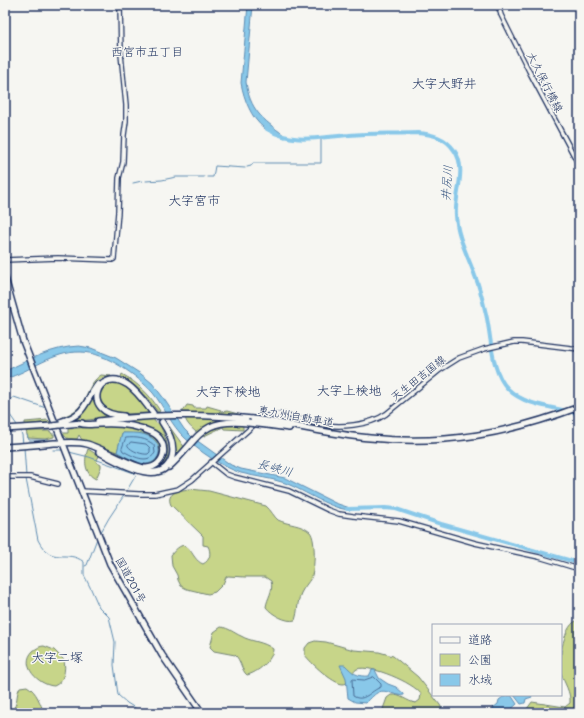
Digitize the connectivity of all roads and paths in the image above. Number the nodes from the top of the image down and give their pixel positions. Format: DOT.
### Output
graph roads {
  1 [pos="120,5"];
  2 [pos="498,5"];
  3 [pos="579,166"];
  4 [pos="5,260"];
  5 [pos="5,278"];
  6 [pos="579,349"];
  7 [pos="579,407"];
  8 [pos="154,414"];
  9 [pos="79,423"];
  10 [pos="268,423"];
  11 [pos="60,424"];
  12 [pos="5,429"];
  13 [pos="63,444"];
  14 [pos="5,447"];
  15 [pos="23,447"];
  16 [pos="5,450"];
  17 [pos="211,462"];
  18 [pos="138,466"];
  19 [pos="159,472"];
  20 [pos="5,477"];
  21 [pos="58,484"];
  22 [pos="81,491"];
  23 [pos="579,569"];
  24 [pos="202,713"];
  1 -- 4 [label="street"];
  2 -- 3 [label="street, 大久保行橋線"];
  5 -- 13 [label="highway, 国道201号"];
  6 -- 17 [label="street, 天生田吉国線"];
  7 -- 10 [label="highway, 東九州自動車道"];
  8 -- 8 [label="highway"];
  8 -- 9 [label="highway, 東九州自動車道"];
  8 -- 10 [label="highway, 東九州自動車道, bridge"];
  8 -- 11 [label="highway"];
  9 -- 11 [label="highway, 東九州自動車道"];
  9 -- 18 [label="highway"];
  10 -- 19 [label="highway, bridge"];
  11 -- 12 [label="highway, 東九州自動車道, bridge"];
  13 -- 15 [label="highway"];
  13 -- 18 [label="highway"];
  13 -- 19 [label="highway"];
  13 -- 22 [label="highway, 国道201号"];
  14 -- 15 [label="highway"];
  15 -- 16 [label="highway"];
  17 -- 22 [label="street, 天生田吉国線"];
  17 -- 23 [label="street"];
  18 -- 19 [label="highway"];
  20 -- 21 [label="street"];
  22 -- 24 [label="highway, 国道201号"];
}
